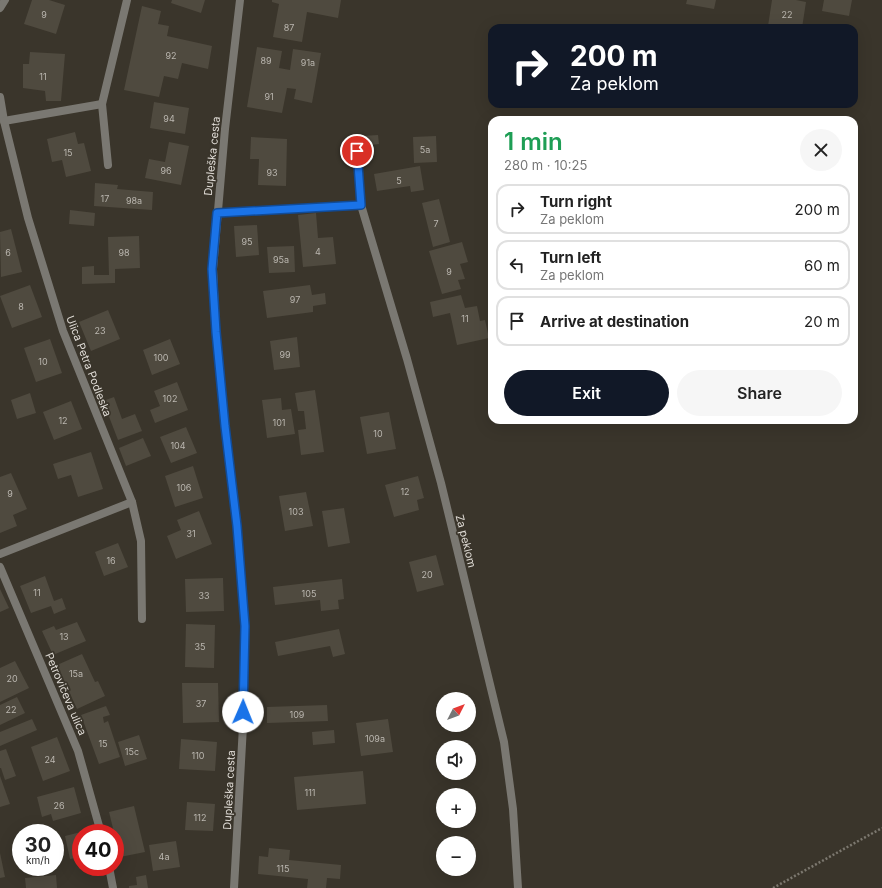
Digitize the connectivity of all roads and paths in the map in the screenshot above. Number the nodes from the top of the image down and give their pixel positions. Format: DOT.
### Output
graph roads {
  1 [pos="5,0"];
  2 [pos="127,0"];
  3 [pos="240,0"];
  4 [pos="0,8"];
  5 [pos="0,97"];
  6 [pos="102,104"];
  7 [pos="4,121"];
  8 [pos="357,151"];
  9 [pos="108,165"];
  10 [pos="361,205"];
  11 [pos="217,213"];
  12 [pos="132,502"];
  13 [pos="0,554"];
  14 [pos="0,567"];
  15 [pos="142,619"];
  16 [pos="98,824"];
  17 [pos="882,828"];
  18 [pos="111,876"];
  19 [pos="113,888"];
  20 [pos="234,888"];
  21 [pos="518,888"];
  22 [pos="774,888"];
  1 -- 4 [label="street"];
  2 -- 6 [label="street"];
  3 -- 11 [label="street, Dupleška cesta"];
  5 -- 7 [label="street, Ulica Petra Podleska"];
  6 -- 7 [label="street"];
  6 -- 9 [label="street"];
  7 -- 12 [label="street, Ulica Petra Podleska"];
  8 -- 10 [label="street, Za peklom"];
  10 -- 11 [label="street"];
  10 -- 21 [label="street, Za peklom"];
  11 -- 20 [label="street, Dupleška cesta"];
  12 -- 13 [label="street"];
  12 -- 15 [label="street, Ulica Petra Podleska"];
  14 -- 16 [label="street, Petrovičeva ulica"];
  17 -- 22 [label="path"];
  18 -- 19 [label="street"];
}
